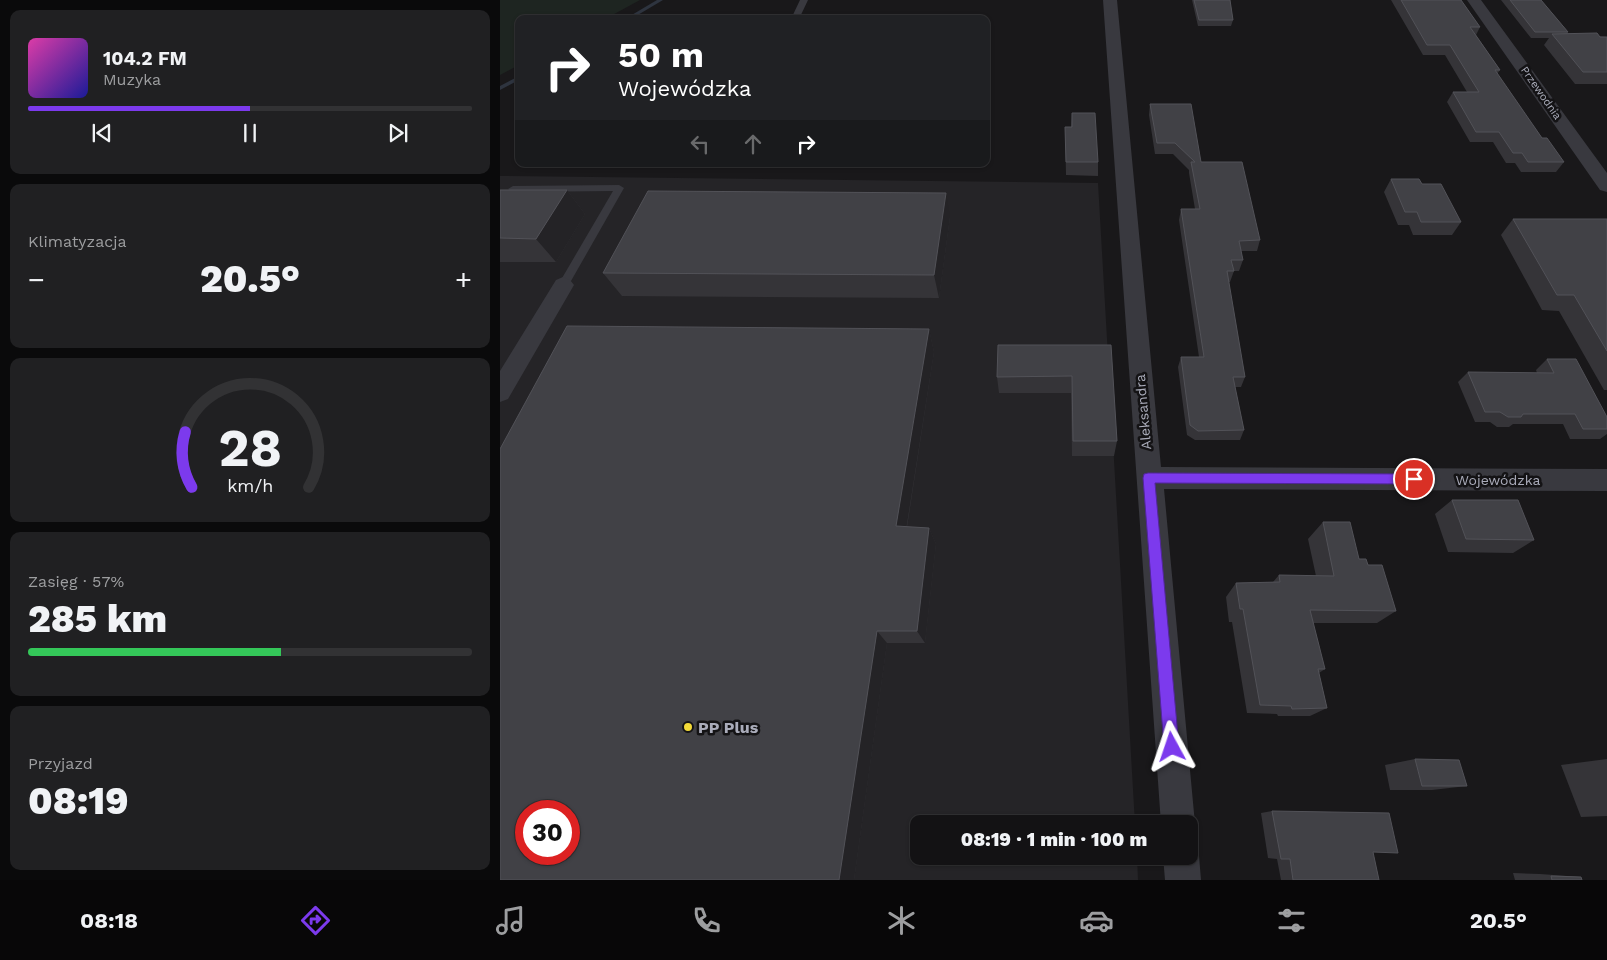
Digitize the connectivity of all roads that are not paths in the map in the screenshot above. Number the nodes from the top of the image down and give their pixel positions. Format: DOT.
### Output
graph roads {
  1 [pos="804,0"];
  2 [pos="1110,0"];
  3 [pos="1474,0"];
  4 [pos="797,15"];
  5 [pos="1607,186"];
  6 [pos="513,189"];
  7 [pos="563,285"];
  8 [pos="500,392"];
  9 [pos="1148,478"];
  10 [pos="1607,480"];
  11 [pos="1177,815"];
  12 [pos="1182,865"];
  13 [pos="1183,880"];
  1 -- 4 [label="lane"];
  2 -- 9 [label="street, Aleksandra"];
  3 -- 5 [label="street, Przewodnia"];
  6 -- 7 [label="lane"];
  7 -- 8 [label="street"];
  9 -- 10 [label="street, Wojewódzka"];
  9 -- 11 [label="street, Aleksandra"];
  12 -- 13 [label="street"];
}
